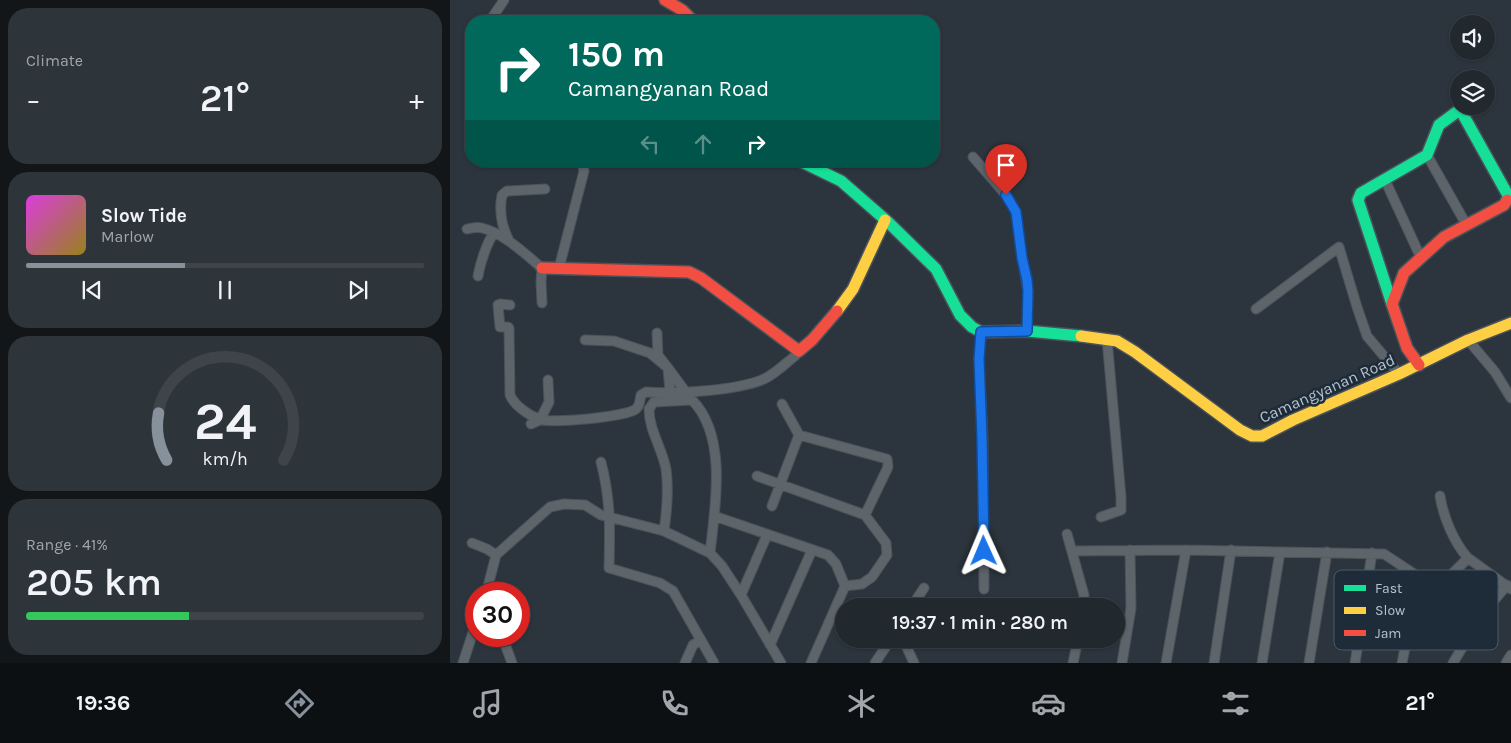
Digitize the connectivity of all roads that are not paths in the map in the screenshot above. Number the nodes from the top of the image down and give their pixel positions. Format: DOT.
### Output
graph roads {
  1 [pos="504,0"];
  2 [pos="665,0"];
  3 [pos="494,15"];
  4 [pos="687,15"];
  5 [pos="1427,155"];
  6 [pos="974,157"];
  7 [pos="583,167"];
  8 [pos="814,167"];
  9 [pos="1385,180"];
  10 [pos="545,189"];
  11 [pos="885,220"];
  12 [pos="1466,224"];
  13 [pos="466,229"];
  14 [pos="494,233"];
  15 [pos="509,241"];
  16 [pos="1421,258"];
  17 [pos="542,268"];
  18 [pos="559,268"];
  19 [pos="478,276"];
  20 [pos="542,303"];
  21 [pos="1392,304"];
  22 [pos="510,305"];
  23 [pos="1256,309"];
  24 [pos="1511,322"];
  25 [pos="1027,331"];
  26 [pos="981,332"];
  27 [pos="657,333"];
  28 [pos="1107,339"];
  29 [pos="585,340"];
  30 [pos="1468,340"];
  31 [pos="799,352"];
  32 [pos="1419,365"];
  33 [pos="668,368"];
  34 [pos="1399,374"];
  35 [pos="548,380"];
  36 [pos="685,391"];
  37 [pos="670,392"];
  38 [pos="1511,398"];
  39 [pos="782,404"];
  40 [pos="540,420"];
  41 [pos="530,424"];
  42 [pos="799,435"];
  43 [pos="601,462"];
  44 [pos="756,476"];
  45 [pos="780,484"];
  46 [pos="1440,496"];
  47 [pos="772,506"];
  48 [pos="865,515"];
  49 [pos="714,516"];
  50 [pos="610,517"];
  51 [pos="1101,517"];
  52 [pos="664,531"];
  53 [pos="1067,534"];
  54 [pos="767,535"];
  55 [pos="472,543"];
  56 [pos="812,550"];
  57 [pos="1130,550"];
  58 [pos="1186,550"];
  59 [pos="1231,550"];
  60 [pos="1072,551"];
  61 [pos="1280,552"];
  62 [pos="1327,552"];
  63 [pos="710,553"];
  64 [pos="1372,553"];
  65 [pos="496,555"];
  66 [pos="1468,558"];
  67 [pos="1369,570"];
  68 [pos="1408,570"];
  69 [pos="1456,570"];
  70 [pos="1485,570"];
  71 [pos="1498,579"];
  72 [pos="489,582"];
  73 [pos="846,586"];
  74 [pos="1509,587"];
  75 [pos="924,588"];
  76 [pos="984,589"];
  77 [pos="741,595"];
  78 [pos="917,598"];
  79 [pos="1084,598"];
  80 [pos="1498,599"];
  81 [pos="701,640"];
  82 [pos="770,645"];
  83 [pos="468,647"];
  84 [pos="506,647"];
  85 [pos="885,648"];
  86 [pos="907,648"];
  87 [pos="1076,648"];
  88 [pos="1356,650"];
  89 [pos="1405,650"];
  90 [pos="1461,650"];
  91 [pos="1511,655"];
  92 [pos="462,663"];
  93 [pos="512,663"];
  94 [pos="685,663"];
  95 [pos="714,663"];
  96 [pos="781,663"];
  97 [pos="811,663"];
  98 [pos="875,663"];
  99 [pos="914,663"];
  100 [pos="1073,663"];
  101 [pos="1122,663"];
  102 [pos="1166,663"];
  103 [pos="1214,663"];
  104 [pos="1262,663"];
  105 [pos="1309,663"];
  106 [pos="1354,663"];
  107 [pos="1402,663"];
  108 [pos="1453,663"];
  109 [pos="1506,663"];
  1 -- 3 [label="street"];
  2 -- 4 [label="street"];
  5 -- 9 [label="street"];
  5 -- 12 [label="street"];
  5 -- 12 [label="street"];
  6 -- 25 [label="street"];
  7 -- 18 [label="street"];
  8 -- 11 [label="street"];
  9 -- 16 [label="street"];
  9 -- 21 [label="street"];
  10 -- 15 [label="street"];
  11 -- 26 [label="street"];
  11 -- 31 [label="street"];
  12 -- 16 [label="street"];
  13 -- 14 [label="street"];
  14 -- 15 [label="street"];
  14 -- 19 [label="street"];
  15 -- 17 [label="street"];
  16 -- 21 [label="street"];
  17 -- 18 [label="street"];
  17 -- 20 [label="street"];
  18 -- 31 [label="street"];
  21 -- 32 [label="street"];
  22 -- 40 [label="street"];
  23 -- 34 [label="street"];
  24 -- 30 [label="street, Camangyanan Road"];
  25 -- 26 [label="street, Camangyanan Road"];
  25 -- 28 [label="street, Camangyanan Road"];
  26 -- 76 [label="street"];
  27 -- 33 [label="street"];
  28 -- 34 [label="street, Camangyanan Road"];
  28 -- 51 [label="street"];
  29 -- 33 [label="street"];
  30 -- 32 [label="street, Camangyanan Road"];
  30 -- 38 [label="street"];
  31 -- 36 [label="street"];
  32 -- 34 [label="street, Camangyanan Road"];
  33 -- 36 [label="street"];
  33 -- 37 [label="street"];
  35 -- 40 [label="street"];
  36 -- 37 [label="street"];
  37 -- 40 [label="street"];
  39 -- 42 [label="street"];
  40 -- 41 [label="street"];
  42 -- 45 [label="street"];
  42 -- 48 [label="street"];
  43 -- 50 [label="street"];
  44 -- 45 [label="street"];
  45 -- 47 [label="street"];
  45 -- 48 [label="street"];
  46 -- 66 [label="street"];
  48 -- 73 [label="street"];
  49 -- 52 [label="street"];
  49 -- 54 [label="street"];
  49 -- 63 [label="street"];
  50 -- 52 [label="street"];
  50 -- 65 [label="street"];
  50 -- 81 [label="street"];
  52 -- 63 [label="street"];
  53 -- 60 [label="street"];
  54 -- 56 [label="street"];
  54 -- 77 [label="street"];
  55 -- 65 [label="street"];
  56 -- 73 [label="street"];
  56 -- 82 [label="street"];
  57 -- 58 [label="street"];
  57 -- 60 [label="street"];
  57 -- 101 [label="street"];
  58 -- 59 [label="street"];
  58 -- 102 [label="street"];
  59 -- 61 [label="street"];
  59 -- 103 [label="street"];
  60 -- 79 [label="street"];
  61 -- 62 [label="street"];
  61 -- 104 [label="street"];
  62 -- 64 [label="street"];
  62 -- 105 [label="street"];
  63 -- 77 [label="street"];
  64 -- 67 [label="street"];
  64 -- 68 [label="street"];
  65 -- 72 [label="street"];
  66 -- 69 [label="street"];
  66 -- 70 [label="street"];
  71 -- 74 [label="street"];
  73 -- 97 [label="street"];
  74 -- 80 [label="street"];
  75 -- 78 [label="street"];
  77 -- 82 [label="street"];
  81 -- 94 [label="street"];
  81 -- 95 [label="street"];
  82 -- 96 [label="street"];
  83 -- 92 [label="street"];
  84 -- 93 [label="street"];
  85 -- 98 [label="street"];
  86 -- 99 [label="street"];
  87 -- 100 [label="street"];
  88 -- 106 [label="street"];
  89 -- 107 [label="street"];
  90 -- 108 [label="street"];
  91 -- 109 [label="street"];
}
